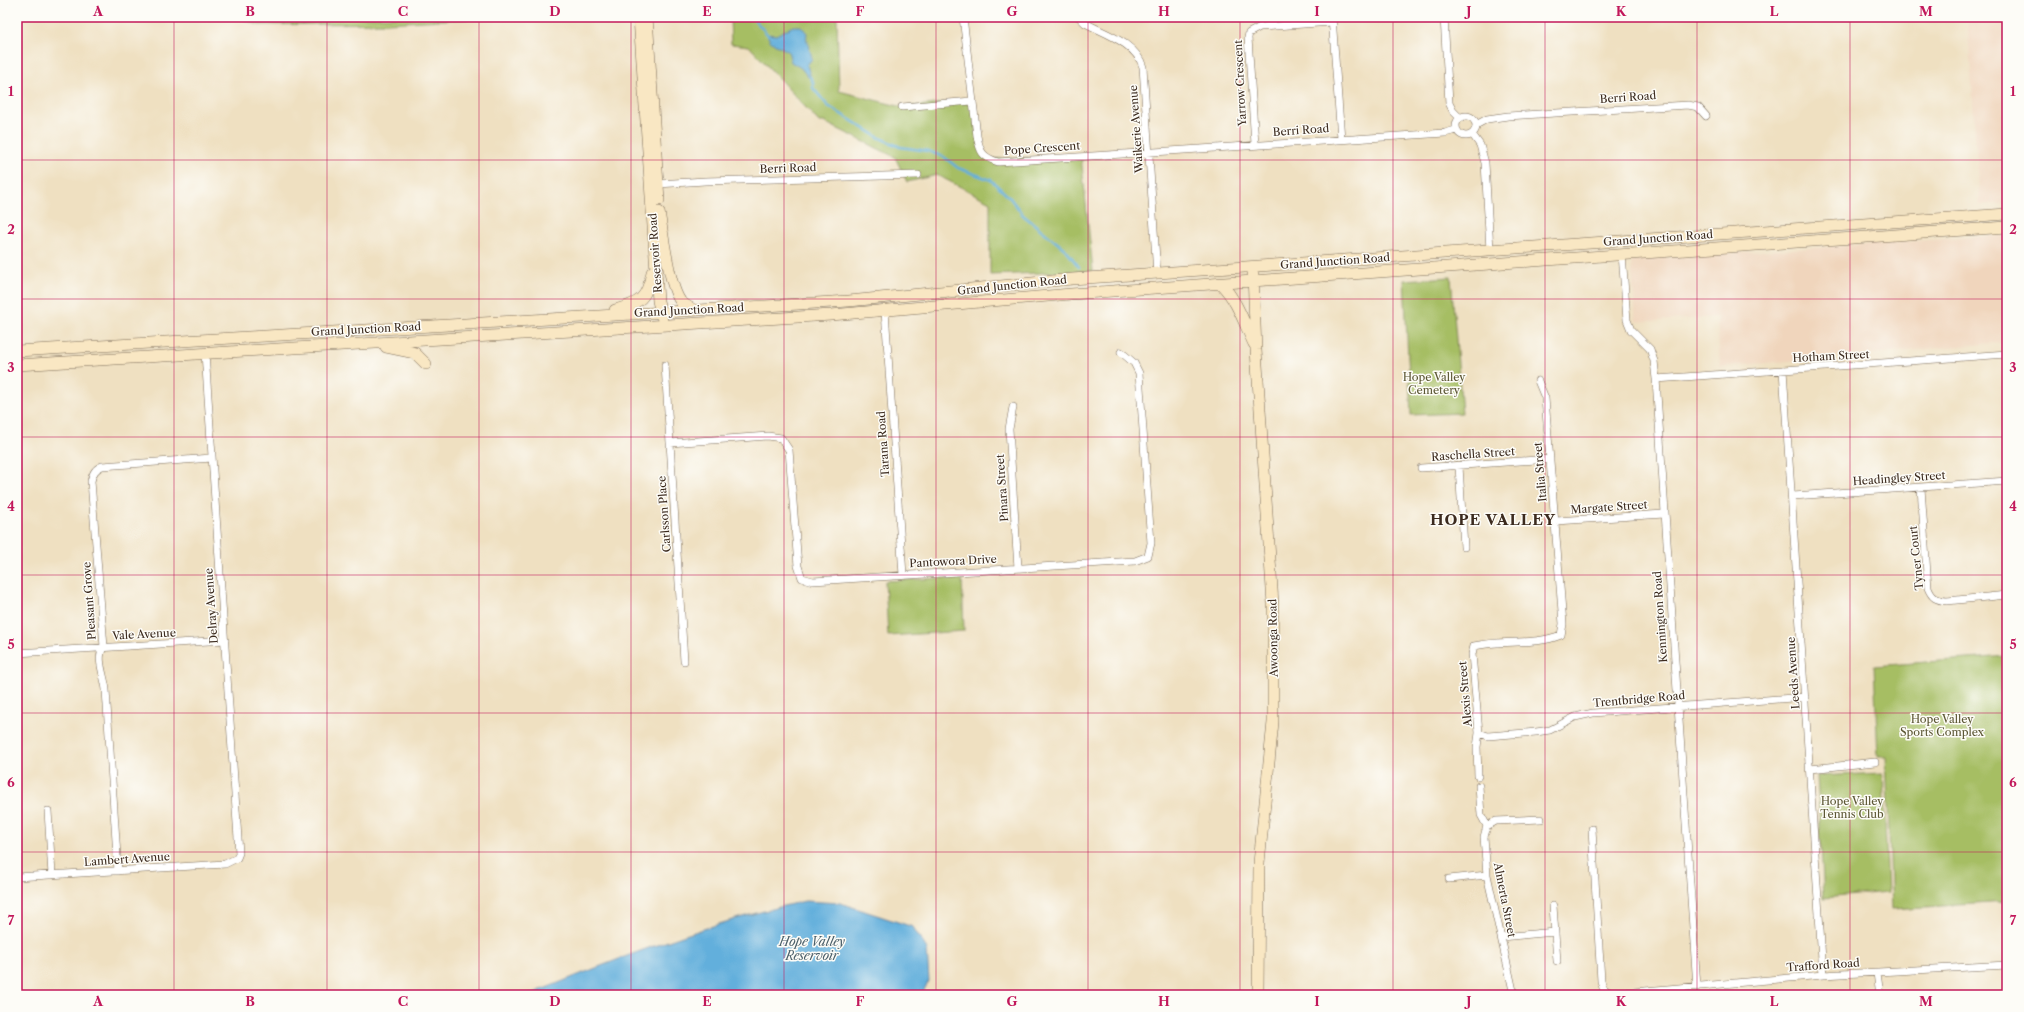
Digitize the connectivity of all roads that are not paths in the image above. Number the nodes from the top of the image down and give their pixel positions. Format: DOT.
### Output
graph roads {
  1 [pos="639,17"];
  2 [pos="647,17"];
  3 [pos="963,17"];
  4 [pos="1078,17"];
  5 [pos="1444,17"];
  6 [pos="1332,19"];
  7 [pos="972,101"];
  8 [pos="902,107"];
  9 [pos="1706,116"];
  10 [pos="1459,117"];
  11 [pos="1476,125"];
  12 [pos="1456,130"];
  13 [pos="1472,134"];
  14 [pos="1341,139"];
  15 [pos="1255,144"];
  16 [pos="1148,152"];
  17 [pos="918,175"];
  18 [pos="654,184"];
  19 [pos="659,212"];
  20 [pos="2007,214"];
  21 [pos="1966,216"];
  22 [pos="1933,218"];
  23 [pos="1876,222"];
  24 [pos="2007,227"];
  25 [pos="1781,229"];
  26 [pos="1924,233"];
  27 [pos="1898,234"];
  28 [pos="1622,241"];
  29 [pos="1782,243"];
  30 [pos="1490,250"];
  31 [pos="1622,254"];
  32 [pos="655,258"];
  33 [pos="1491,263"];
  34 [pos="1253,267"];
  35 [pos="1157,274"];
  36 [pos="1253,281"];
  37 [pos="1221,284"];
  38 [pos="904,296"];
  39 [pos="849,301"];
  40 [pos="694,310"];
  41 [pos="885,311"];
  42 [pos="662,312"];
  43 [pos="593,316"];
  44 [pos="439,325"];
  45 [pos="425,326"];
  46 [pos="663,326"];
  47 [pos="204,339"];
  48 [pos="440,340"];
  49 [pos="426,341"];
  50 [pos="363,343"];
  51 [pos="83,347"];
  52 [pos="1256,350"];
  53 [pos="17,352"];
  54 [pos="205,352"];
  55 [pos="1121,352"];
  56 [pos="2007,354"];
  57 [pos="137,357"];
  58 [pos="426,364"];
  59 [pos="17,365"];
  60 [pos="665,365"];
  61 [pos="1783,370"];
  62 [pos="1656,379"];
  63 [pos="1538,381"];
  64 [pos="1013,408"];
  65 [pos="670,443"];
  66 [pos="212,458"];
  67 [pos="1550,459"];
  68 [pos="1459,466"];
  69 [pos="1421,468"];
  70 [pos="2007,481"];
  71 [pos="1920,488"];
  72 [pos="1793,496"];
  73 [pos="1664,514"];
  74 [pos="1556,521"];
  75 [pos="1464,547"];
  76 [pos="1018,568"];
  77 [pos="902,575"];
  78 [pos="2007,595"];
  79 [pos="1561,634"];
  80 [pos="224,640"];
  81 [pos="104,647"];
  82 [pos="17,653"];
  83 [pos="684,661"];
  84 [pos="1805,697"];
  85 [pos="1677,706"];
  86 [pos="1479,733"];
  87 [pos="1875,762"];
  88 [pos="1810,769"];
  89 [pos="1478,776"];
  90 [pos="1479,786"];
  91 [pos="48,811"];
  92 [pos="1541,819"];
  93 [pos="1487,826"];
  94 [pos="1592,829"];
  95 [pos="237,858"];
  96 [pos="118,871"];
  97 [pos="52,875"];
  98 [pos="1487,875"];
  99 [pos="17,877"];
  100 [pos="1449,879"];
  101 [pos="1553,906"];
  102 [pos="1555,932"];
  103 [pos="1501,936"];
  104 [pos="1557,961"];
  105 [pos="2007,965"];
  106 [pos="1877,973"];
  107 [pos="1823,975"];
  108 [pos="1697,987"];
  109 [pos="1258,995"];
  110 [pos="1514,995"];
  111 [pos="1880,995"];
  1 -- 18 [label="main road, Reservoir Road"];
  2 -- 18 [label="main road, Reservoir Road"];
  3 -- 7 [label="street, Pope Crescent"];
  4 -- 16 [label="street, Waikerie Avenue"];
  5 -- 10 [label="street"];
  6 -- 14 [label="street"];
  6 -- 15 [label="street, Yarrow Crescent"];
  7 -- 8 [label="street"];
  7 -- 16 [label="street, Pope Crescent"];
  9 -- 11 [label="street, Berri Road"];
  10 -- 11 [label="street"];
  10 -- 12 [label="street"];
  11 -- 13 [label="street"];
  12 -- 13 [label="street"];
  12 -- 14 [label="street, Berri Road"];
  13 -- 30 [label="street"];
  14 -- 15 [label="street, Berri Road"];
  15 -- 16 [label="street, Berri Road"];
  16 -- 35 [label="street, Waikerie Avenue"];
  17 -- 18 [label="street, Berri Road"];
  18 -- 19 [label="main road, Reservoir Road"];
  18 -- 32 [label="main road, Reservoir Road"];
  19 -- 40 [label="main road"];
  19 -- 42 [label="main road, Reservoir Road"];
  20 -- 21 [label="main road, Grand Junction Road"];
  21 -- 22 [label="main road, Grand Junction Road"];
  21 -- 24 [label="main road"];
  22 -- 23 [label="main road, Grand Junction Road"];
  22 -- 26 [label="main road"];
  23 -- 25 [label="main road, Grand Junction Road"];
  23 -- 27 [label="main road"];
  24 -- 26 [label="main road, Grand Junction Road"];
  25 -- 28 [label="main road, Grand Junction Road"];
  25 -- 29 [label="main road"];
  26 -- 27 [label="main road, Grand Junction Road"];
  27 -- 29 [label="main road, Grand Junction Road"];
  28 -- 30 [label="main road, Grand Junction Road"];
  28 -- 31 [label="main road"];
  29 -- 31 [label="main road, Grand Junction Road"];
  30 -- 33 [label="main road"];
  30 -- 34 [label="main road, Grand Junction Road"];
  31 -- 33 [label="main road, Grand Junction Road"];
  31 -- 62 [label="street, Kennington Road"];
  32 -- 42 [label="main road, Reservoir Road"];
  32 -- 43 [label="main road"];
  33 -- 36 [label="main road, Grand Junction Road"];
  34 -- 35 [label="main road, Grand Junction Road"];
  34 -- 36 [label="main road, Awoonga Road"];
  35 -- 38 [label="main road, Grand Junction Road"];
  36 -- 37 [label="main road, Grand Junction Road"];
  36 -- 52 [label="main road, Awoonga Road"];
  37 -- 41 [label="main road, Grand Junction Road"];
  37 -- 52 [label="main road"];
  38 -- 39 [label="main road, Grand Junction Road"];
  38 -- 41 [label="main road"];
  39 -- 40 [label="main road, Grand Junction Road"];
  39 -- 41 [label="main road"];
  40 -- 42 [label="main road, Grand Junction Road"];
  41 -- 46 [label="main road, Grand Junction Road"];
  41 -- 77 [label="street, Tarana Road"];
  42 -- 43 [label="main road, Grand Junction Road"];
  42 -- 46 [label="main road"];
  43 -- 44 [label="main road, Grand Junction Road"];
  44 -- 45 [label="main road, Grand Junction Road"];
  44 -- 48 [label="main road"];
  45 -- 47 [label="main road, Grand Junction Road"];
  45 -- 49 [label="main road"];
  46 -- 48 [label="main road, Grand Junction Road"];
  47 -- 51 [label="main road, Grand Junction Road"];
  47 -- 54 [label="main road"];
  48 -- 49 [label="main road, Grand Junction Road"];
  49 -- 50 [label="main road, Grand Junction Road"];
  50 -- 54 [label="main road, Grand Junction Road"];
  50 -- 58 [label="main road"];
  51 -- 53 [label="main road, Grand Junction Road"];
  51 -- 57 [label="main road"];
  52 -- 109 [label="main road, Awoonga Road"];
  54 -- 57 [label="main road, Grand Junction Road"];
  54 -- 66 [label="street, Delray Avenue"];
  55 -- 76 [label="street, Pantowora Drive"];
  56 -- 61 [label="street, Hotham Street"];
  57 -- 59 [label="main road, Grand Junction Road"];
  60 -- 65 [label="street, Carlsson Place"];
  61 -- 62 [label="street, Hotham Street"];
  61 -- 72 [label="street, Leeds Avenue"];
  62 -- 73 [label="street, Kennington Road"];
  63 -- 67 [label="street, Italia Street"];
  64 -- 76 [label="street, Pinara Street"];
  65 -- 77 [label="street, Pantowora Drive"];
  65 -- 83 [label="street, Carlsson Place"];
  66 -- 80 [label="street, Delray Avenue"];
  66 -- 81 [label="street, Pleasant Grove"];
  67 -- 68 [label="street, Raschella Street"];
  67 -- 74 [label="street, Italia Street"];
  68 -- 69 [label="street, Raschella Street"];
  68 -- 75 [label="street"];
  70 -- 71 [label="street, Headingley Street"];
  71 -- 72 [label="street, Headingley Street"];
  71 -- 78 [label="street, Tyner Court"];
  72 -- 84 [label="street, Leeds Avenue"];
  73 -- 74 [label="street, Margate Street"];
  73 -- 85 [label="street, Kennington Road"];
  74 -- 79 [label="street, Italia Street"];
  76 -- 77 [label="street, Pantowora Drive"];
  79 -- 86 [label="street, Alexis Street"];
  80 -- 81 [label="street, Vale Avenue"];
  80 -- 95 [label="street, Delray Avenue"];
  81 -- 82 [label="street, Vale Avenue"];
  81 -- 96 [label="street, Pleasant Grove"];
  84 -- 85 [label="street, Trentbridge Road"];
  84 -- 88 [label="street, Leeds Avenue"];
  85 -- 86 [label="street, Trentbridge Road"];
  85 -- 108 [label="street, Kennington Road"];
  86 -- 89 [label="street"];
  87 -- 88 [label="street"];
  88 -- 107 [label="street, Leeds Avenue"];
  90 -- 93 [label="street, Almerta Street"];
  91 -- 97 [label="street"];
  92 -- 93 [label="street"];
  93 -- 98 [label="street, Almerta Street"];
  94 -- 108 [label="street, Trafford Road"];
  95 -- 96 [label="street, Lambert Avenue"];
  96 -- 97 [label="street, Lambert Avenue"];
  97 -- 99 [label="street, Lambert Avenue"];
  98 -- 100 [label="street"];
  98 -- 103 [label="street, Almerta Street"];
  101 -- 102 [label="street"];
  102 -- 103 [label="street"];
  102 -- 104 [label="street"];
  103 -- 110 [label="street, Almerta Street"];
  105 -- 106 [label="street, Trafford Road"];
  106 -- 107 [label="street, Trafford Road"];
  106 -- 111 [label="street"];
  107 -- 108 [label="street, Trafford Road"];
}
